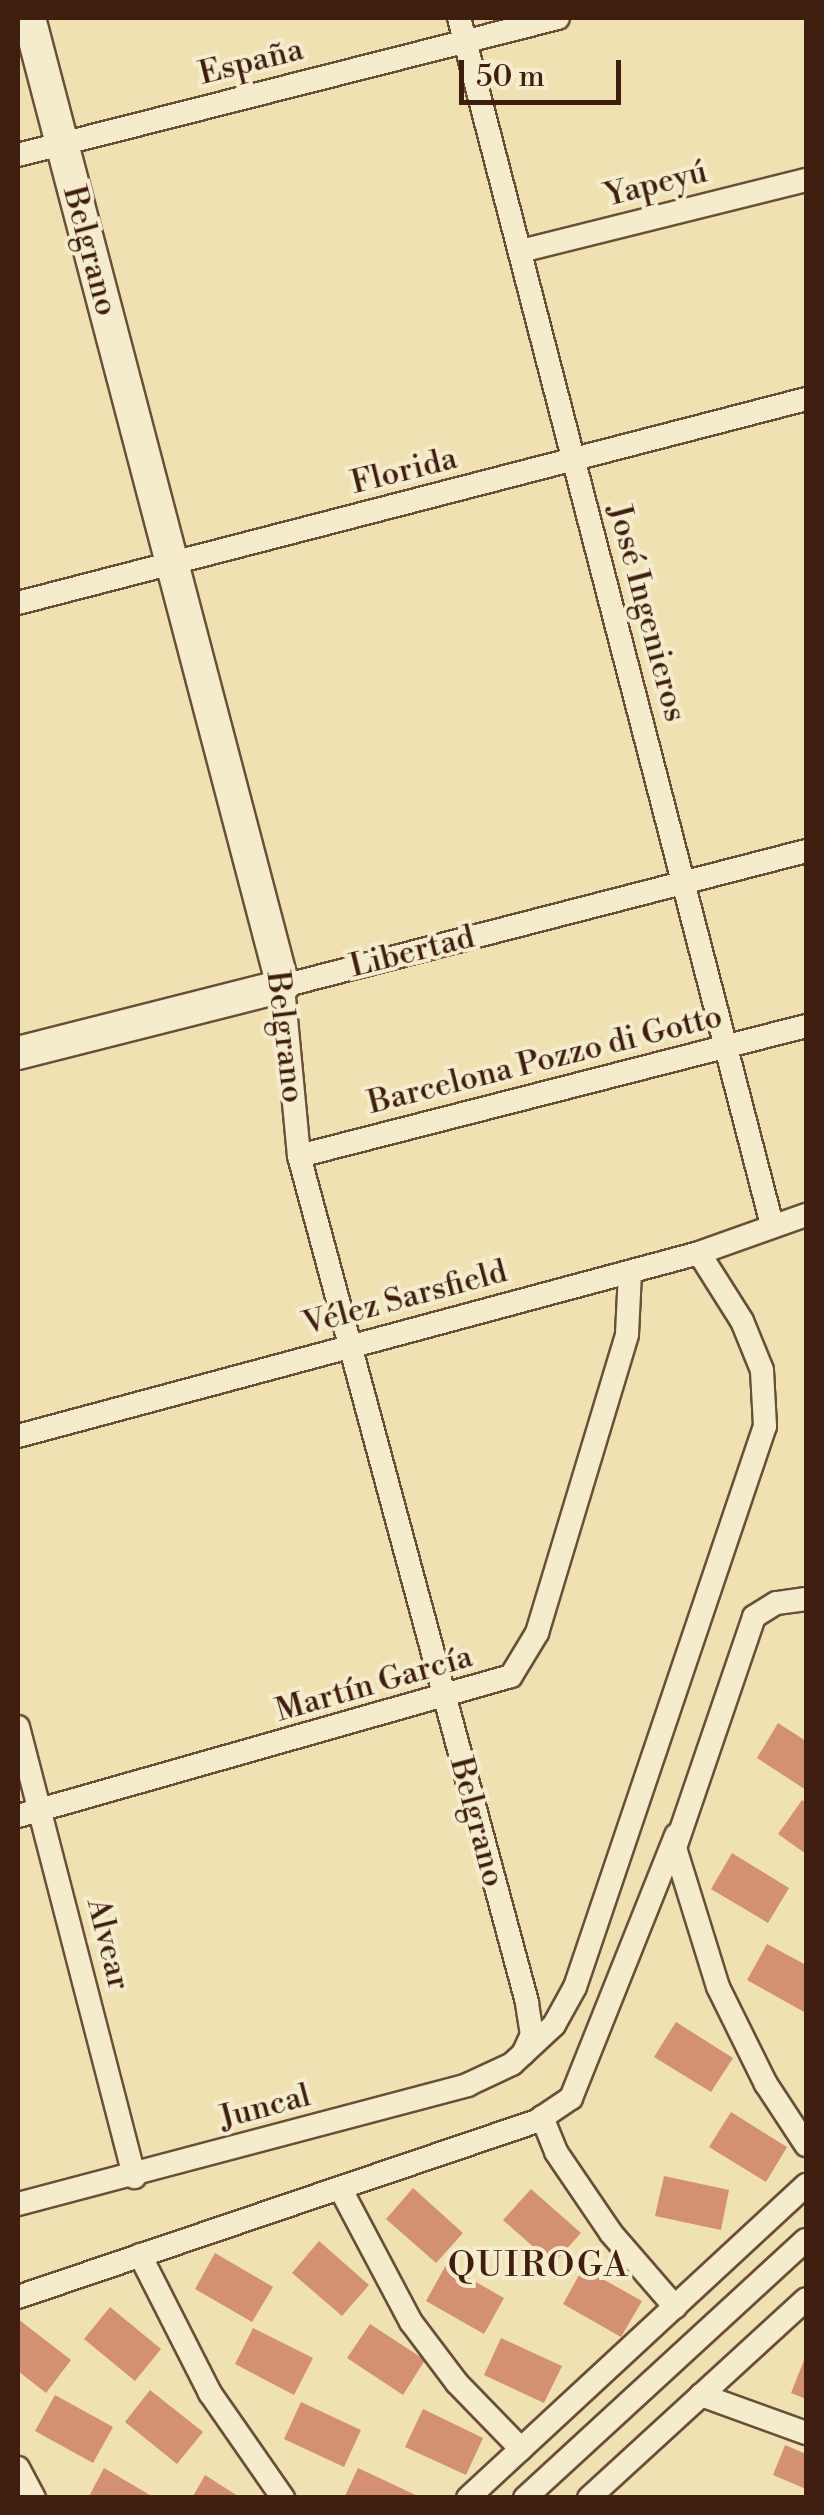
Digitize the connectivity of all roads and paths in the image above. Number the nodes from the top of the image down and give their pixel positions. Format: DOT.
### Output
graph roads {
  1 [pos="29,18"];
  2 [pos="558,18"];
  3 [pos="462,29"];
  4 [pos="62,144"];
  5 [pos="18,156"];
  6 [pos="806,180"];
  7 [pos="521,251"];
  8 [pos="806,399"];
  9 [pos="574,462"];
  10 [pos="172,565"];
  11 [pos="18,603"];
  12 [pos="806,851"];
  13 [pos="684,883"];
  14 [pos="282,986"];
  15 [pos="806,1026"];
  16 [pos="725,1048"];
  17 [pos="18,1053"];
  18 [pos="299,1156"];
  19 [pos="806,1215"];
  20 [pos="772,1225"];
  21 [pos="700,1254"];
  22 [pos="630,1272"];
  23 [pos="350,1346"];
  24 [pos="18,1436"];
  25 [pos="806,1598"];
  26 [pos="443,1698"];
  27 [pos="18,1727"];
  28 [pos="29,1813"];
  29 [pos="676,1834"];
  30 [pos="523,2054"];
  31 [pos="542,2117"];
  32 [pos="806,2144"];
  33 [pos="134,2177"];
  34 [pos="806,2186"];
  35 [pos="340,2188"];
  36 [pos="18,2204"];
  37 [pos="806,2240"];
  38 [pos="140,2255"];
  39 [pos="18,2298"];
  40 [pos="806,2299"];
  41 [pos="674,2308"];
  42 [pos="700,2395"];
  43 [pos="806,2434"];
  44 [pos="521,2449"];
  45 [pos="18,2468"];
  46 [pos="34,2498"];
  47 [pos="282,2498"];
  48 [pos="468,2498"];
  49 [pos="525,2498"];
  50 [pos="589,2498"];
  1 -- 4 [label="main road, Belgrano"];
  2 -- 3 [label="street, España"];
  3 -- 4 [label="street, España"];
  3 -- 7 [label="street, José Ingenieros"];
  4 -- 5 [label="street, España"];
  4 -- 10 [label="main road, Belgrano"];
  6 -- 7 [label="street, Yapeyú"];
  7 -- 9 [label="street, José Ingenieros"];
  8 -- 9 [label="street, Florida"];
  9 -- 10 [label="street, Florida"];
  9 -- 13 [label="street, José Ingenieros"];
  10 -- 11 [label="street, Florida"];
  10 -- 14 [label="main road, Belgrano"];
  12 -- 13 [label="street, Libertad"];
  13 -- 14 [label="street, Libertad"];
  13 -- 16 [label="street, José Ingenieros"];
  14 -- 17 [label="main road, Libertad"];
  14 -- 18 [label="street, Belgrano"];
  15 -- 16 [label="street, Barcelona Pozzo di Gotto"];
  16 -- 18 [label="street, Barcelona Pozzo di Gotto"];
  16 -- 20 [label="street, José Ingenieros"];
  18 -- 23 [label="street, Belgrano"];
  19 -- 20 [label="street, Vélez Sarsfield"];
  20 -- 21 [label="street, Vélez Sarsfield"];
  21 -- 22 [label="street, Vélez Sarsfield"];
  21 -- 30 [label="street, Juncal"];
  22 -- 23 [label="street, Vélez Sarsfield"];
  22 -- 26 [label="street, Martín García"];
  23 -- 24 [label="street, Vélez Sarsfield"];
  23 -- 26 [label="street, Belgrano"];
  25 -- 29 [label="street"];
  26 -- 28 [label="street, Martín García"];
  26 -- 30 [label="street, Belgrano"];
  27 -- 28 [label="street, Alvear"];
  28 -- 33 [label="street, Alvear"];
  29 -- 31 [label="street"];
  29 -- 32 [label="street"];
  30 -- 33 [label="street, Juncal"];
  31 -- 35 [label="street"];
  31 -- 41 [label="street"];
  33 -- 36 [label="street, Juncal"];
  34 -- 41 [label="street"];
  35 -- 38 [label="street"];
  35 -- 44 [label="street"];
  37 -- 49 [label="street"];
  38 -- 39 [label="street"];
  38 -- 47 [label="street"];
  40 -- 42 [label="street"];
  41 -- 44 [label="street"];
  42 -- 43 [label="street"];
  42 -- 50 [label="street"];
  44 -- 48 [label="street"];
  45 -- 46 [label="street"];
}
